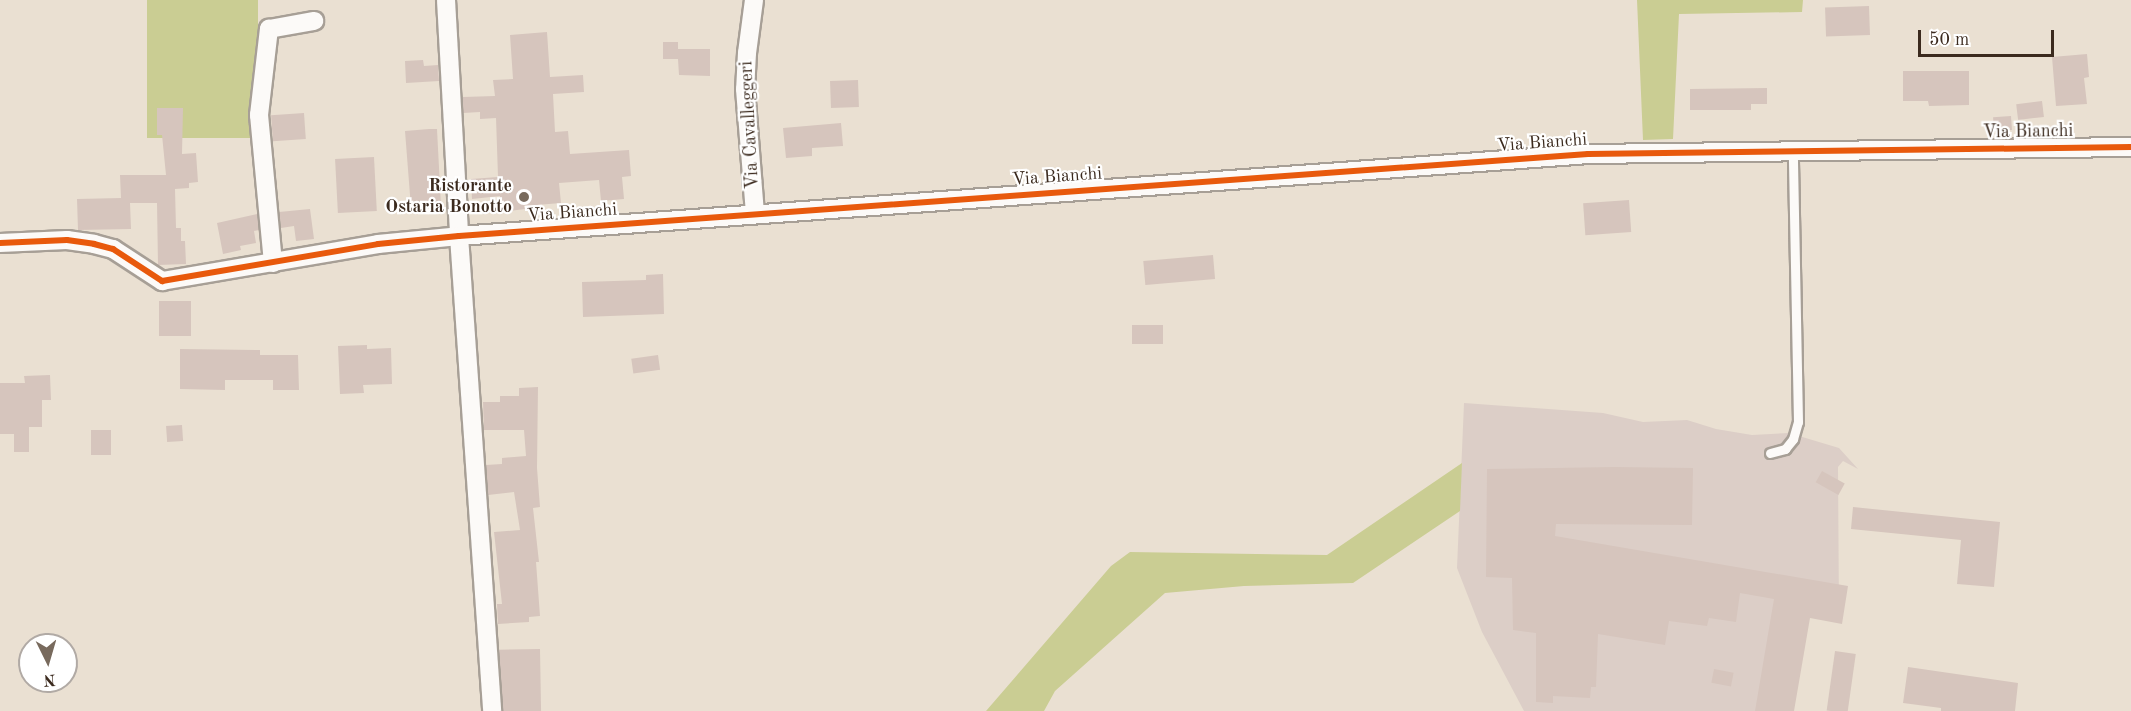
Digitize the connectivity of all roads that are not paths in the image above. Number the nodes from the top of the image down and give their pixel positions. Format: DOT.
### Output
graph roads {
  1 [pos="446,0"];
  2 [pos="754,0"];
  3 [pos="314,21"];
  4 [pos="2131,147"];
  5 [pos="1793,151"];
  6 [pos="755,214"];
  7 [pos="459,236"];
  8 [pos="0,243"];
  9 [pos="273,263"];
  10 [pos="1770,453"];
  11 [pos="492,711"];
  1 -- 7 [label="street"];
  2 -- 6 [label="street, Via Cavalleggeri"];
  3 -- 9 [label="street"];
  4 -- 5 [label="street, Via Bianchi"];
  5 -- 6 [label="street, Via Bianchi"];
  5 -- 10 [label="lane"];
  6 -- 7 [label="street, Via Bianchi"];
  7 -- 9 [label="street, Via Bianchi"];
  7 -- 11 [label="street"];
  8 -- 9 [label="street, Via Bianchi"];
}
